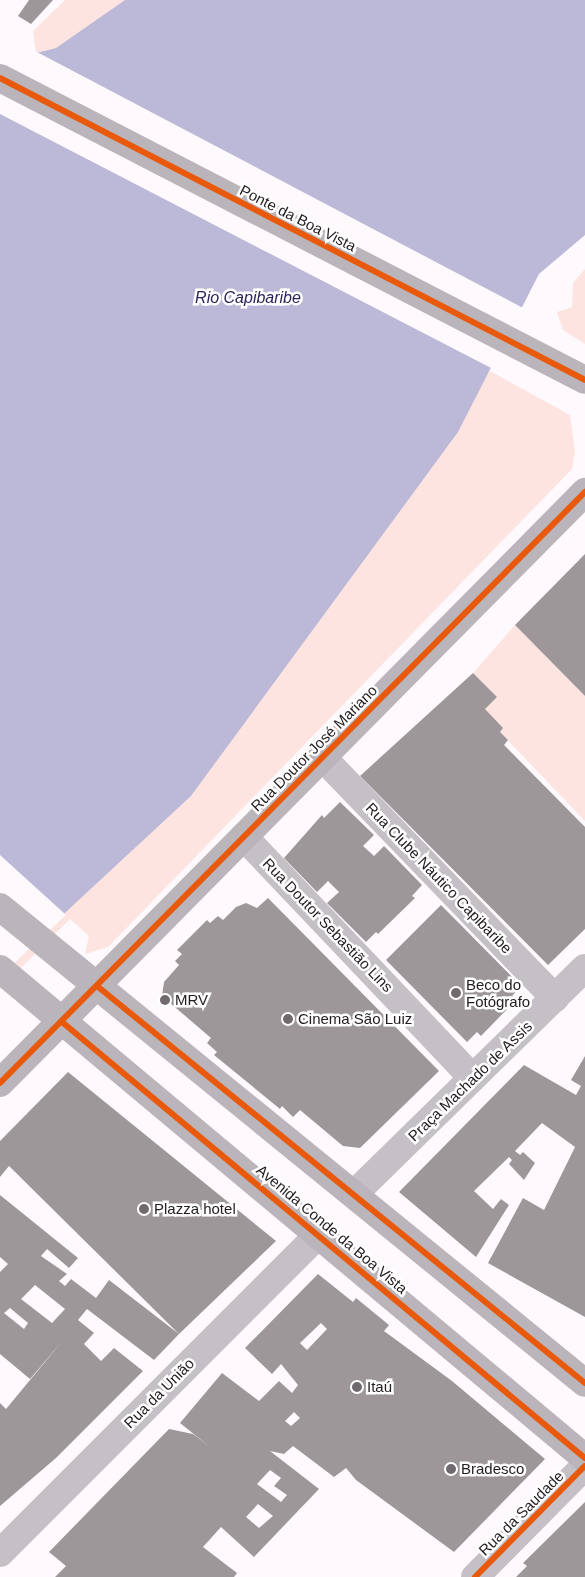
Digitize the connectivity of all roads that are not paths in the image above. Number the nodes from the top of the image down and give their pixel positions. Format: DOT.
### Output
graph roads {
  1 [pos="0,78"];
  2 [pos="585,380"];
  3 [pos="585,492"];
  4 [pos="322,758"];
  5 [pos="244,837"];
  6 [pos="0,907"];
  7 [pos="585,968"];
  8 [pos="5,974"];
  9 [pos="97,986"];
  10 [pos="555,998"];
  11 [pos="62,1022"];
  12 [pos="474,1078"];
  13 [pos="0,1083"];
  14 [pos="354,1194"];
  15 [pos="319,1234"];
  16 [pos="585,1383"];
  17 [pos="585,1458"];
  18 [pos="585,1466"];
  19 [pos="0,1553"];
  20 [pos="475,1577"];
  1 -- 2 [label="main road, Ponte da Boa Vista"];
  3 -- 4 [label="main road, Rua Doutor José Mariano"];
  4 -- 5 [label="main road, Rua Doutor José Mariano"];
  4 -- 10 [label="street, Rua Clube Náutico Capibaribe"];
  5 -- 9 [label="main road, Rua Doutor José Mariano"];
  5 -- 12 [label="street, Rua Doutor Sebastião Lins"];
  6 -- 9 [label="main road"];
  7 -- 10 [label="street, Praça Machado de Assis"];
  8 -- 11 [label="main road, Avenida Conde da Boa Vista"];
  9 -- 11 [label="main road, Rua Doutor José Mariano"];
  9 -- 14 [label="main road"];
  10 -- 12 [label="street, Praça Machado de Assis"];
  11 -- 13 [label="main road, Rua Doutor José Mariano"];
  11 -- 15 [label="main road, Avenida Conde da Boa Vista"];
  12 -- 14 [label="street, Praça Machado de Assis"];
  14 -- 16 [label="main road"];
  15 -- 17 [label="main road, Avenida Conde da Boa Vista"];
  15 -- 19 [label="street, Rua da União"];
  18 -- 20 [label="street, Rua da Saudade"];
}
